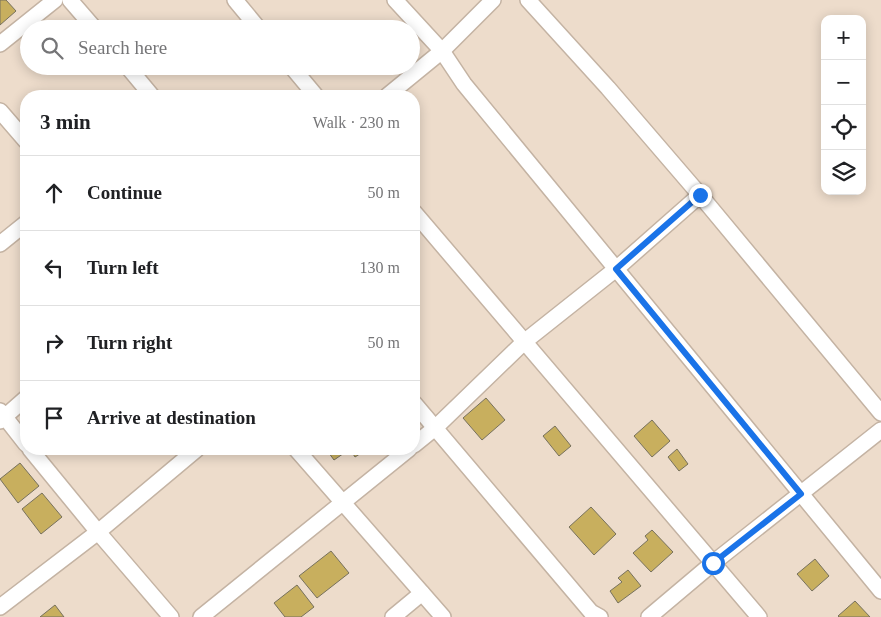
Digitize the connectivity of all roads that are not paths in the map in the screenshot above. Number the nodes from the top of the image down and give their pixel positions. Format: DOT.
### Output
graph roads {
  1 [pos="55,0"];
  2 [pos="70,0"];
  3 [pos="235,0"];
  4 [pos="395,0"];
  5 [pos="493,0"];
  6 [pos="528,0"];
  7 [pos="30,20"];
  8 [pos="87,20"];
  9 [pos="252,20"];
  10 [pos="413,20"];
  11 [pos="420,27"];
  12 [pos="20,28"];
  13 [pos="0,44"];
  14 [pos="442,51"];
  15 [pos="420,69"];
  16 [pos="134,75"];
  17 [pos="298,75"];
  18 [pos="413,75"];
  19 [pos="147,90"];
  20 [pos="311,90"];
  21 [pos="394,90"];
  22 [pos="0,111"];
  23 [pos="20,134"];
  24 [pos="700,195"];
  25 [pos="420,219"];
  26 [pos="20,228"];
  27 [pos="0,244"];
  28 [pos="616,269"];
  29 [pos="524,342"];
  30 [pos="20,403"];
  31 [pos="420,410"];
  32 [pos="881,413"];
  33 [pos="2,417"];
  34 [pos="435,428"];
  35 [pos="881,430"];
  36 [pos="20,437"];
  37 [pos="420,440"];
  38 [pos="35,455"];
  39 [pos="190,455"];
  40 [pos="301,455"];
  41 [pos="402,455"];
  42 [pos="801,494"];
  43 [pos="343,503"];
  44 [pos="98,532"];
  45 [pos="713,563"];
  46 [pos="881,591"];
  47 [pos="422,593"];
  48 [pos="0,607"];
  49 [pos="595,615"];
  50 [pos="171,617"];
  51 [pos="201,617"];
  52 [pos="393,617"];
  53 [pos="443,617"];
  54 [pos="649,617"];
  55 [pos="759,617"];
  1 -- 7 [label="street"];
  2 -- 8 [label="street"];
  3 -- 9 [label="street"];
  4 -- 10 [label="street"];
  5 -- 14 [label="street"];
  6 -- 24 [label="street"];
  11 -- 14 [label="street"];
  12 -- 13 [label="street"];
  14 -- 15 [label="street"];
  14 -- 28 [label="street"];
  16 -- 19 [label="street"];
  17 -- 20 [label="street"];
  18 -- 21 [label="street"];
  22 -- 23 [label="street"];
  24 -- 28 [label="street"];
  24 -- 32 [label="street"];
  25 -- 29 [label="street"];
  26 -- 27 [label="street"];
  28 -- 29 [label="street"];
  28 -- 42 [label="street"];
  29 -- 34 [label="street"];
  29 -- 45 [label="street"];
  30 -- 33 [label="street"];
  31 -- 34 [label="street"];
  33 -- 36 [label="street"];
  34 -- 37 [label="street"];
  34 -- 49 [label="street"];
  35 -- 42 [label="street"];
  38 -- 44 [label="street"];
  39 -- 44 [label="street"];
  40 -- 43 [label="street"];
  41 -- 43 [label="street"];
  42 -- 45 [label="street"];
  42 -- 46 [label="street"];
  43 -- 47 [label="street"];
  43 -- 51 [label="street"];
  44 -- 48 [label="street"];
  44 -- 50 [label="street"];
  45 -- 54 [label="street"];
  45 -- 55 [label="street"];
  47 -- 52 [label="street"];
  47 -- 53 [label="street"];
}
